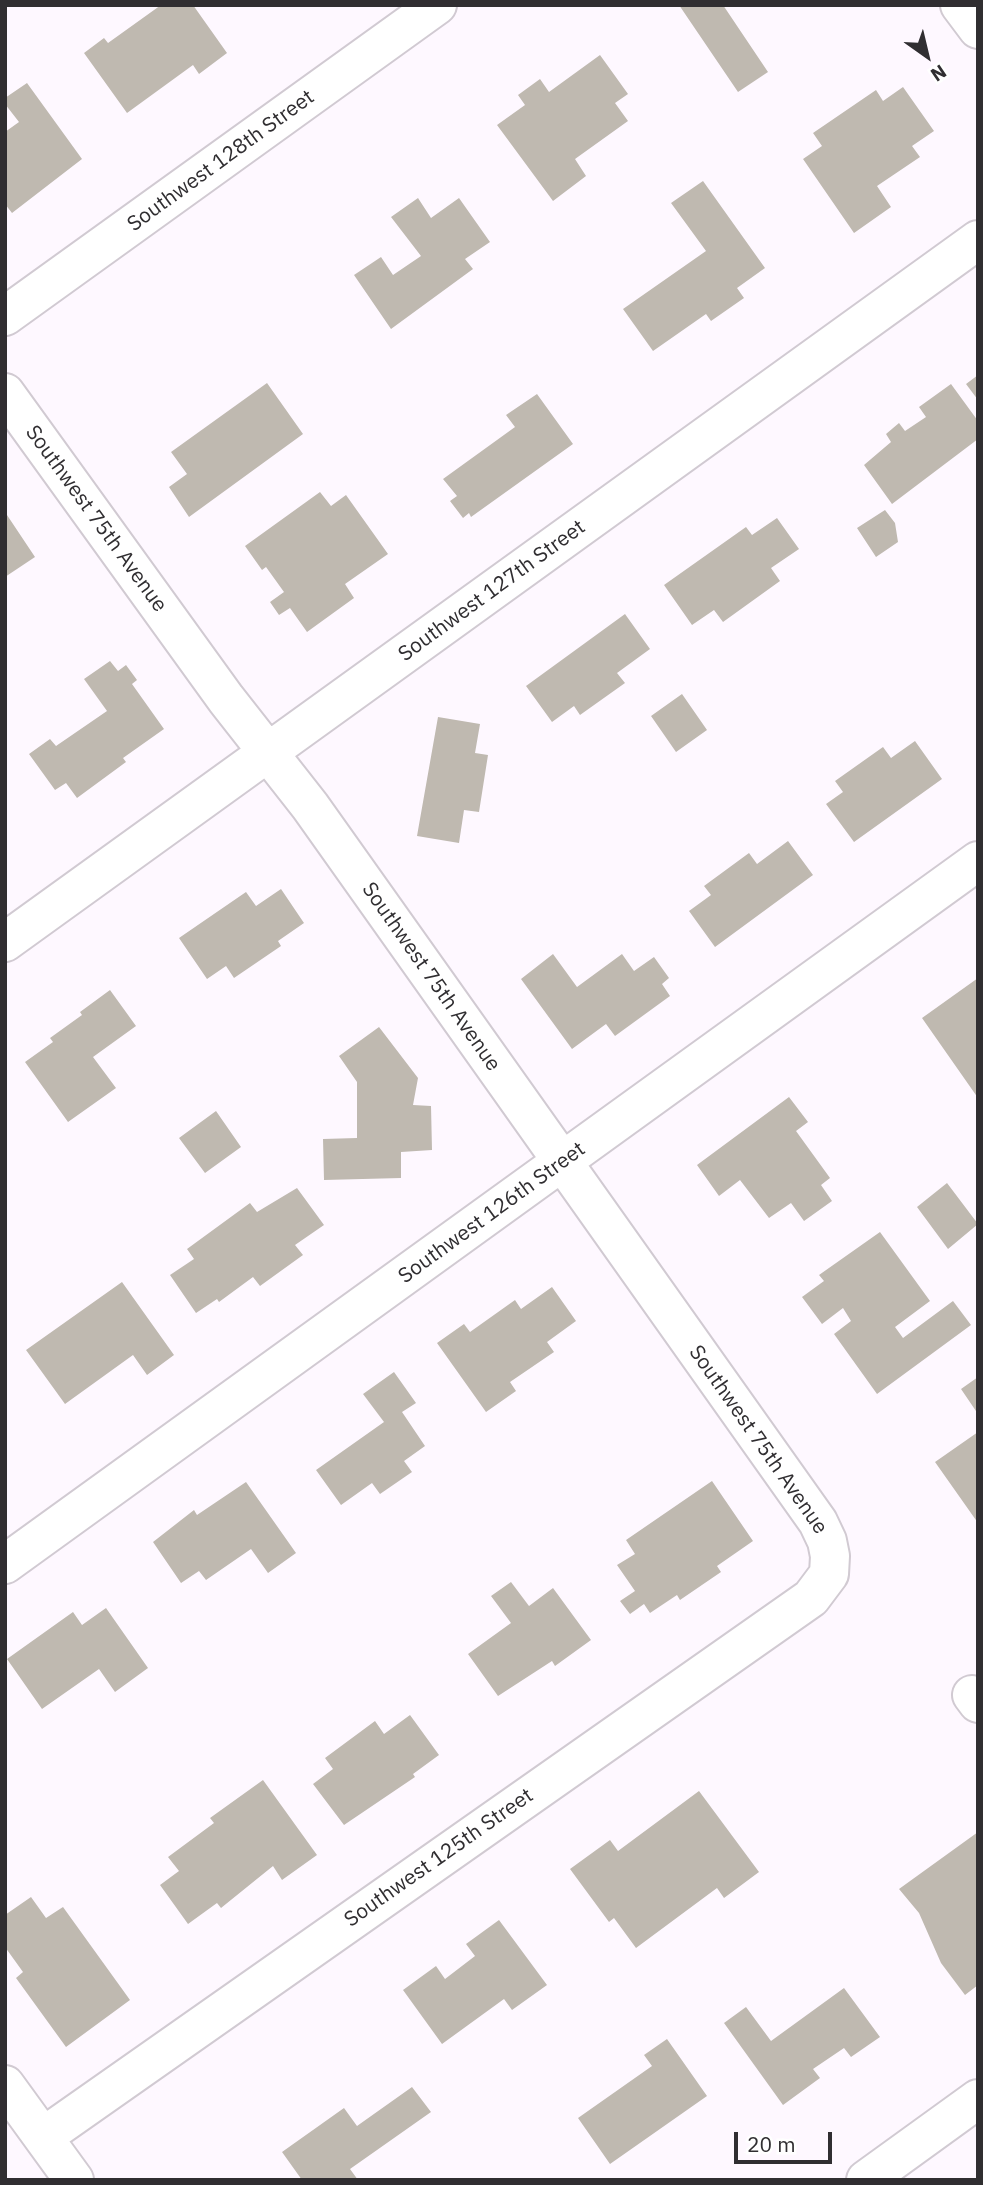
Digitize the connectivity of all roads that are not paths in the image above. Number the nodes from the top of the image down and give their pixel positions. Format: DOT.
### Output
graph roads {
  1 [pos="437,5"];
  2 [pos="960,5"];
  3 [pos="978,29"];
  4 [pos="978,240"];
  5 [pos="5,316"];
  6 [pos="5,393"];
  7 [pos="268,753"];
  8 [pos="978,861"];
  9 [pos="5,942"];
  10 [pos="563,1162"];
  11 [pos="5,1564"];
  12 [pos="829,1574"];
  13 [pos="5,2085"];
  14 [pos="978,2099"];
  15 [pos="43,2137"];
  16 [pos="74,2180"];
  17 [pos="866,2180"];
  1 -- 5 [label="street, Southwest 128th Street"];
  2 -- 3 [label="street"];
  4 -- 7 [label="street, Southwest 127th Street"];
  6 -- 7 [label="street, Southwest 75th Avenue"];
  7 -- 9 [label="street, Southwest 127th Street"];
  7 -- 10 [label="street, Southwest 75th Avenue"];
  8 -- 10 [label="street, Southwest 126th Street"];
  10 -- 11 [label="street, Southwest 126th Street"];
  10 -- 12 [label="street, Southwest 75th Avenue"];
  12 -- 15 [label="street, Southwest 125th Street"];
  13 -- 15 [label="street"];
  14 -- 17 [label="street"];
  15 -- 16 [label="street"];
}
